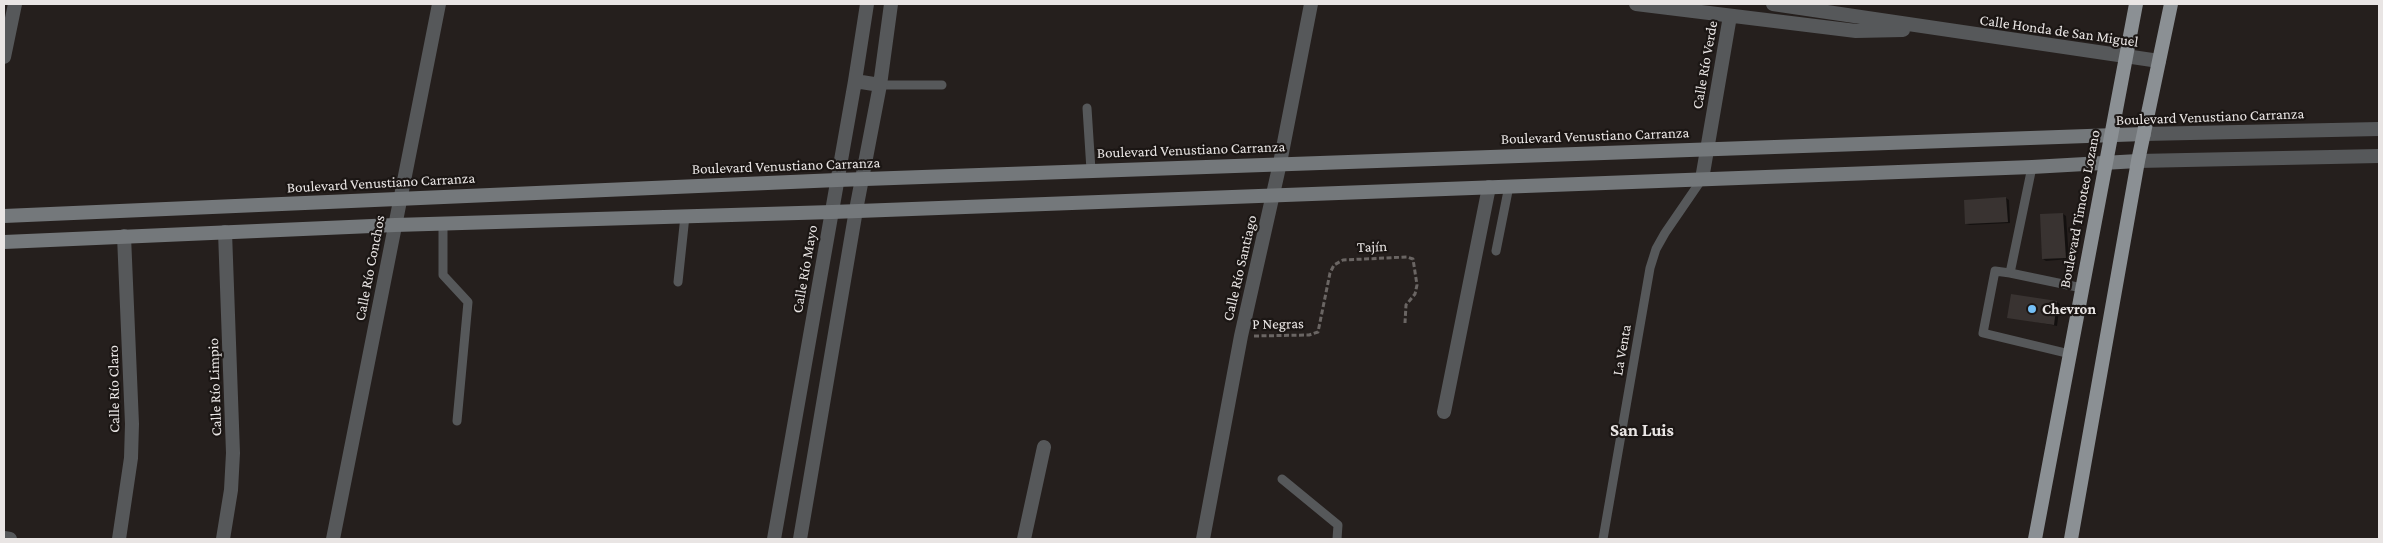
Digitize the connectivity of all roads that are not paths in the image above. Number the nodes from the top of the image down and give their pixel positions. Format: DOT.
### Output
graph roads {
  1 [pos="14,4"];
  2 [pos="439,4"];
  3 [pos="867,4"];
  4 [pos="891,4"];
  5 [pos="1311,4"];
  6 [pos="1636,4"];
  7 [pos="1773,4"];
  8 [pos="2136,4"];
  9 [pos="2171,4"];
  10 [pos="1730,16"];
  11 [pos="1925,28"];
  12 [pos="4,57"];
  13 [pos="2126,57"];
  14 [pos="2159,61"];
  15 [pos="855,81"];
  16 [pos="880,85"];
  17 [pos="942,86"];
  18 [pos="1087,108"];
  19 [pos="2379,129"];
  20 [pos="2144,134"];
  21 [pos="2110,136"];
  22 [pos="1706,148"];
  23 [pos="2379,156"];
  24 [pos="2138,161"];
  25 [pos="1280,163"];
  26 [pos="2105,163"];
  27 [pos="2032,167"];
  28 [pos="1091,170"];
  29 [pos="862,179"];
  30 [pos="1702,179"];
  31 [pos="837,180"];
  32 [pos="1509,186"];
  33 [pos="1489,187"];
  34 [pos="1273,195"];
  35 [pos="400,198"];
  36 [pos="856,210"];
  37 [pos="832,212"];
  38 [pos="4,216"];
  39 [pos="685,216"];
  40 [pos="443,223"];
  41 [pos="395,224"];
  42 [pos="225,232"];
  43 [pos="124,236"];
  44 [pos="4,242"];
  45 [pos="1496,251"];
  46 [pos="2010,273"];
  47 [pos="678,282"];
  48 [pos="2082,288"];
  49 [pos="2070,354"];
  50 [pos="1444,412"];
  51 [pos="457,421"];
  52 [pos="1044,448"];
  53 [pos="1282,479"];
  54 [pos="4,538"];
  55 [pos="10,539"];
  56 [pos="119,539"];
  57 [pos="223,539"];
  58 [pos="333,539"];
  59 [pos="774,539"];
  60 [pos="800,539"];
  61 [pos="1024,539"];
  62 [pos="1203,539"];
  63 [pos="1337,539"];
  64 [pos="1602,539"];
  65 [pos="2035,539"];
  66 [pos="2070,539"];
  1 -- 12 [label="street"];
  2 -- 35 [label="street, Calle Río Conchos"];
  3 -- 15 [label="street, Calle Río Mayo"];
  4 -- 16 [label="street"];
  5 -- 25 [label="street, Calle Río Santiago"];
  6 -- 10 [label="street, Calle Honda de San Miguel"];
  7 -- 11 [label="street, Calle Honda de San Miguel"];
  8 -- 13 [label="main road, Boulevard Timoteo Lozano"];
  9 -- 14 [label="main road"];
  10 -- 11 [label="street, Calle Honda de San Miguel"];
  10 -- 22 [label="street, Calle Río Verde"];
  11 -- 13 [label="street, Calle Honda de San Miguel"];
  13 -- 14 [label="street, Calle Honda de San Miguel"];
  13 -- 21 [label="main road, Boulevard Timoteo Lozano"];
  14 -- 20 [label="main road"];
  15 -- 16 [label="street"];
  15 -- 31 [label="street, Calle Río Mayo"];
  16 -- 17 [label="lane"];
  16 -- 29 [label="street"];
  18 -- 28 [label="lane"];
  19 -- 20 [label="street, Boulevard Venustiano Carranza"];
  20 -- 21 [label="main road, Boulevard Venustiano Carranza"];
  20 -- 24 [label="main road"];
  21 -- 22 [label="main road, Boulevard Venustiano Carranza"];
  21 -- 26 [label="main road, Boulevard Timoteo Lozano"];
  22 -- 25 [label="main road, Boulevard Venustiano Carranza"];
  22 -- 30 [label="street, Calle Río Verde"];
  23 -- 24 [label="street"];
  24 -- 26 [label="main road"];
  24 -- 66 [label="main road"];
  25 -- 28 [label="main road, Boulevard Venustiano Carranza"];
  25 -- 34 [label="street, Calle Río Santiago"];
  26 -- 27 [label="main road"];
  26 -- 48 [label="main road, Boulevard Timoteo Lozano"];
  27 -- 30 [label="main road"];
  27 -- 46 [label="lane"];
  28 -- 29 [label="main road, Boulevard Venustiano Carranza"];
  29 -- 31 [label="main road, Boulevard Venustiano Carranza"];
  29 -- 36 [label="street"];
  30 -- 32 [label="main road"];
  30 -- 64 [label="lane, La Venta"];
  31 -- 35 [label="main road, Boulevard Venustiano Carranza"];
  31 -- 37 [label="street, Calle Río Mayo"];
  32 -- 33 [label="main road"];
  32 -- 45 [label="lane"];
  33 -- 34 [label="main road"];
  33 -- 50 [label="street"];
  34 -- 36 [label="main road"];
  34 -- 62 [label="street, Calle Río Santiago"];
  35 -- 38 [label="main road, Boulevard Venustiano Carranza"];
  35 -- 41 [label="street, Calle Río Conchos"];
  36 -- 37 [label="main road"];
  36 -- 60 [label="street"];
  37 -- 39 [label="main road"];
  37 -- 59 [label="street, Calle Río Mayo"];
  39 -- 40 [label="main road"];
  39 -- 47 [label="lane"];
  40 -- 41 [label="main road"];
  40 -- 51 [label="lane"];
  41 -- 42 [label="main road"];
  41 -- 58 [label="street, Calle Río Conchos"];
  42 -- 43 [label="main road"];
  42 -- 57 [label="street, Calle Río Limpio"];
  43 -- 44 [label="main road"];
  43 -- 56 [label="street, Calle Río Claro"];
  46 -- 48 [label="lane"];
  46 -- 49 [label="lane"];
  48 -- 49 [label="main road, Boulevard Timoteo Lozano"];
  49 -- 65 [label="main road, Boulevard Timoteo Lozano"];
  52 -- 61 [label="street"];
  53 -- 63 [label="lane"];
  54 -- 55 [label="street"];
}
